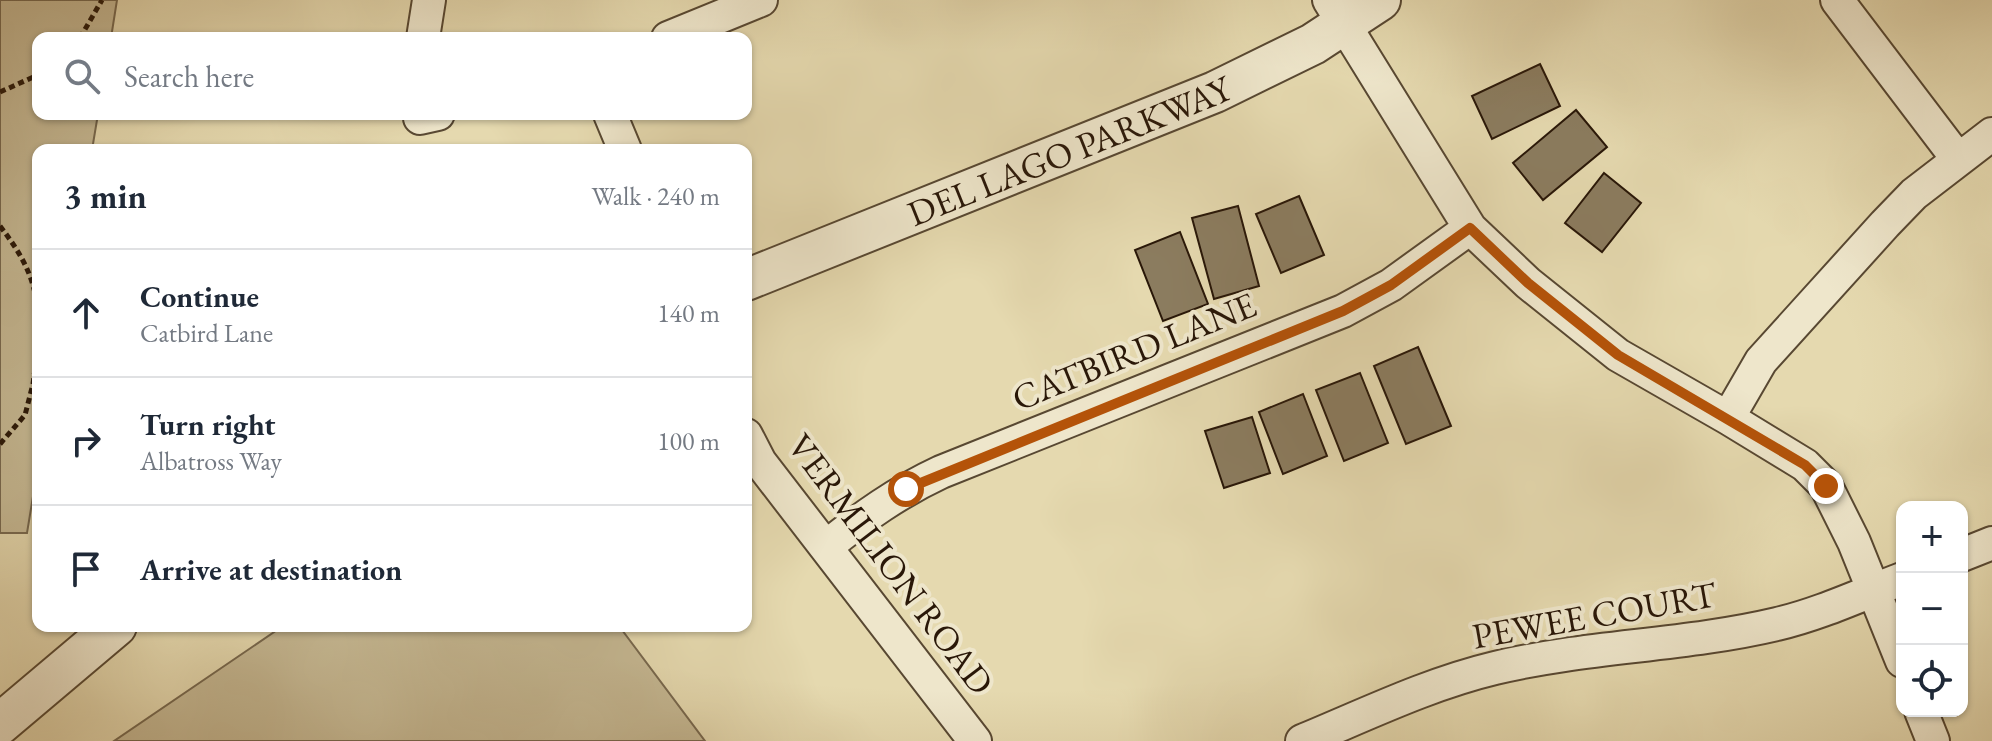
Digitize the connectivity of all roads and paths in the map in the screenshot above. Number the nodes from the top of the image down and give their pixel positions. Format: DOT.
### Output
graph roads {
  1 [pos="102,0"];
  2 [pos="429,0"];
  3 [pos="761,0"];
  4 [pos="1380,0"];
  5 [pos="1837,0"];
  6 [pos="1337,12"];
  7 [pos="83,32"];
  8 [pos="424,32"];
  9 [pos="683,32"];
  10 [pos="32,78"];
  11 [pos="0,92"];
  12 [pos="612,120"];
  13 [pos="1992,134"];
  14 [pos="622,144"];
  15 [pos="1957,158"];
  16 [pos="0,226"];
  17 [pos="1470,228"];
  18 [pos="752,278"];
  19 [pos="32,280"];
  20 [pos="32,388"];
  21 [pos="1728,418"];
  22 [pos="0,444"];
  23 [pos="752,447"];
  24 [pos="1992,543"];
  25 [pos="827,546"];
  26 [pos="1968,553"];
  27 [pos="1888,584"];
  28 [pos="109,632"];
  29 [pos="1899,645"];
  30 [pos="1923,717"];
  31 [pos="0,724"];
  32 [pos="975,741"];
  33 [pos="1302,741"];
  34 [pos="1933,741"];
  1 -- 7 [label="path"];
  2 -- 8 [label="street"];
  3 -- 9 [label="street"];
  4 -- 6 [label="street, DEL LAGO PARKWAY"];
  5 -- 15 [label="street"];
  6 -- 17 [label="street"];
  6 -- 18 [label="street, DEL LAGO PARKWAY"];
  10 -- 11 [label="path"];
  12 -- 14 [label="street"];
  13 -- 15 [label="street"];
  15 -- 21 [label="street"];
  16 -- 19 [label="path"];
  17 -- 21 [label="street"];
  17 -- 25 [label="street, CATBIRD LANE"];
  20 -- 22 [label="path"];
  21 -- 27 [label="street"];
  23 -- 25 [label="street, VERMILION ROAD"];
  24 -- 26 [label="street"];
  25 -- 32 [label="street, VERMILION ROAD"];
  27 -- 29 [label="street"];
  27 -- 33 [label="street, PEWEE COURT"];
  28 -- 31 [label="street"];
  30 -- 34 [label="street"];
}
